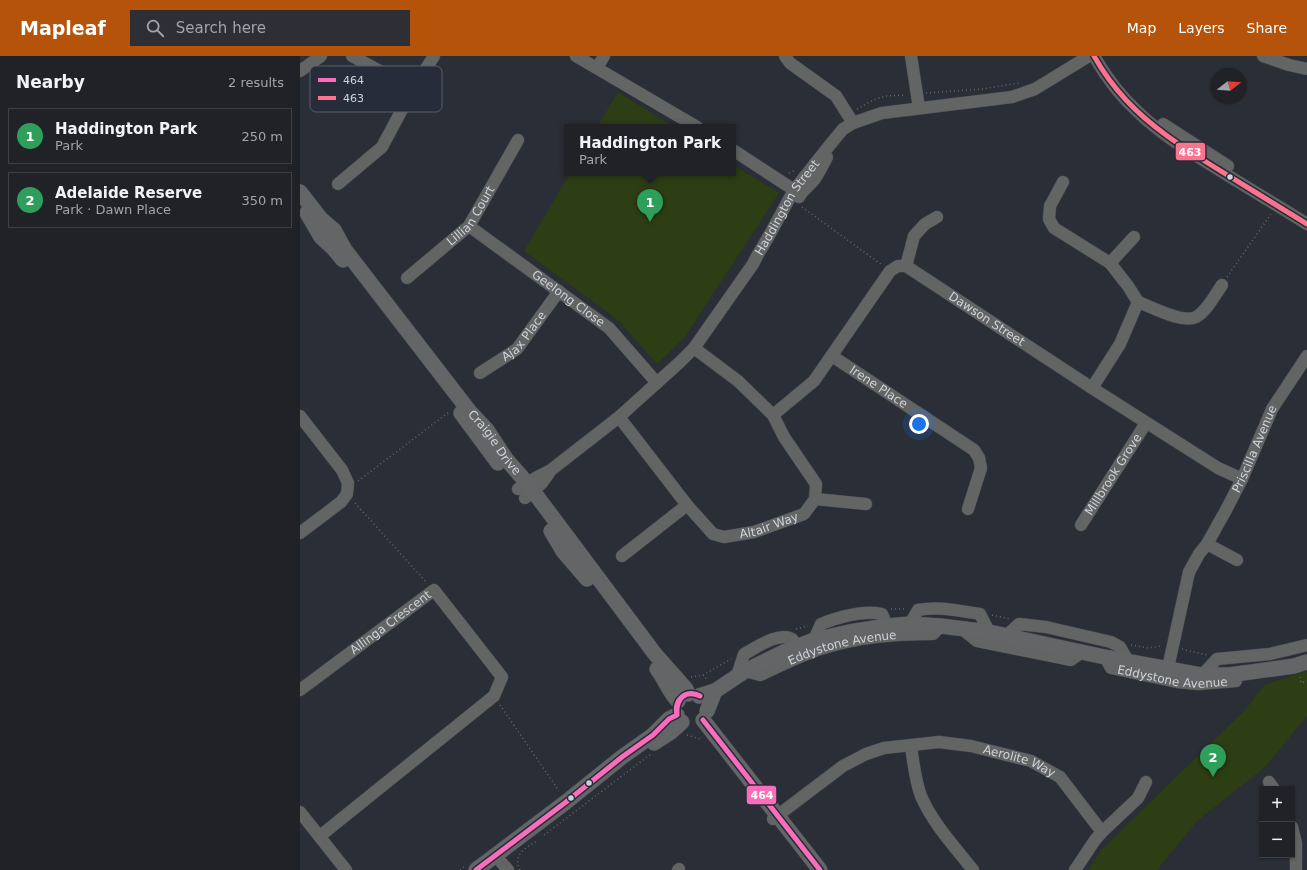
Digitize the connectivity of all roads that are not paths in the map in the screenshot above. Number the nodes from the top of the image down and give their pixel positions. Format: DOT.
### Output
graph roads {
  1 [pos="321,56"];
  2 [pos="352,56"];
  3 [pos="434,56"];
  4 [pos="576,56"];
  5 [pos="604,56"];
  6 [pos="785,56"];
  7 [pos="911,56"];
  8 [pos="1089,56"];
  9 [pos="1094,56"];
  10 [pos="1103,56"];
  11 [pos="1263,56"];
  12 [pos="370,66"];
  13 [pos="428,66"];
  14 [pos="598,68"];
  15 [pos="1307,69"];
  16 [pos="300,71"];
  17 [pos="919,108"];
  18 [pos="401,112"];
  19 [pos="855,119"];
  20 [pos="692,124"];
  21 [pos="518,140"];
  22 [pos="736,152"];
  23 [pos="1063,182"];
  24 [pos="338,184"];
  25 [pos="794,190"];
  26 [pos="300,192"];
  27 [pos="300,204"];
  28 [pos="1305,216"];
  29 [pos="937,217"];
  30 [pos="469,226"];
  31 [pos="1134,237"];
  32 [pos="1110,263"];
  33 [pos="754,264"];
  34 [pos="906,266"];
  35 [pos="407,278"];
  36 [pos="1222,285"];
  37 [pos="560,291"];
  38 [pos="1138,302"];
  39 [pos="694,348"];
  40 [pos="832,356"];
  41 [pos="1307,356"];
  42 [pos="480,373"];
  43 [pos="657,383"];
  44 [pos="1092,388"];
  45 [pos="773,415"];
  46 [pos="300,416"];
  47 [pos="619,417"];
  48 [pos="1146,423"];
  49 [pos="1242,479"];
  50 [pos="526,490"];
  51 [pos="815,499"];
  52 [pos="866,504"];
  53 [pos="687,505"];
  54 [pos="968,509"];
  55 [pos="1081,525"];
  56 [pos="300,533"];
  57 [pos="1207,544"];
  58 [pos="622,556"];
  59 [pos="1237,560"];
  60 [pos="910,624"];
  61 [pos="887,626"];
  62 [pos="941,626"];
  63 [pos="962,629"];
  64 [pos="989,632"];
  65 [pos="1006,636"];
  66 [pos="814,640"];
  67 [pos="1307,645"];
  68 [pos="798,647"];
  69 [pos="1082,652"];
  70 [pos="1105,657"];
  71 [pos="1128,661"];
  72 [pos="1303,667"];
  73 [pos="1168,668"];
  74 [pos="741,673"];
  75 [pos="1244,673"];
  76 [pos="1202,675"];
  77 [pos="300,690"];
  78 [pos="692,715"];
  79 [pos="911,745"];
  80 [pos="1146,782"];
  81 [pos="300,812"];
  82 [pos="775,817"];
  83 [pos="1102,832"];
  84 [pos="320,836"];
  85 [pos="1295,839"];
  86 [pos="498,864"];
  87 [pos="346,870"];
  88 [pos="476,870"];
  89 [pos="810,870"];
  90 [pos="820,870"];
  91 [pos="973,870"];
  92 [pos="1075,870"];
  93 [pos="1296,870"];
  1 -- 16 [label="street"];
  2 -- 12 [label="street"];
  3 -- 13 [label="street"];
  4 -- 14 [label="street"];
  5 -- 14 [label="street"];
  6 -- 19 [label="street"];
  7 -- 17 [label="street"];
  8 -- 17 [label="street, Haddington Street"];
  9 -- 28 [label="street"];
  10 -- 28 [label="street"];
  11 -- 15 [label="street"];
  14 -- 20 [label="street"];
  17 -- 19 [label="street, Haddington Street"];
  18 -- 24 [label="street"];
  19 -- 25 [label="street, Haddington Street"];
  19 -- 33 [label="street"];
  21 -- 30 [label="street, Lillian Court"];
  22 -- 25 [label="street"];
  23 -- 32 [label="street"];
  25 -- 33 [label="street, Haddington Street"];
  26 -- 50 [label="main road, Craigie Drive"];
  27 -- 50 [label="main road, Craigie Drive"];
  29 -- 34 [label="street"];
  30 -- 35 [label="street, Lillian Court"];
  30 -- 37 [label="street, Geelong Close"];
  31 -- 32 [label="street"];
  32 -- 38 [label="street"];
  33 -- 39 [label="street, Haddington Street"];
  34 -- 40 [label="street"];
  34 -- 44 [label="street, Dawson Street"];
  36 -- 38 [label="street"];
  37 -- 42 [label="street, Ajax Place"];
  37 -- 43 [label="street, Geelong Close"];
  38 -- 44 [label="street"];
  39 -- 43 [label="street, Haddington Street"];
  39 -- 45 [label="street"];
  40 -- 45 [label="street"];
  40 -- 54 [label="street, Irene Place"];
  41 -- 49 [label="street, Priscilla Avenue"];
  43 -- 47 [label="street, Haddington Street"];
  44 -- 48 [label="street, Dawson Street"];
  45 -- 51 [label="street"];
  46 -- 56 [label="street"];
  47 -- 50 [label="street, Haddington Street"];
  47 -- 53 [label="street, Altair Way"];
  48 -- 49 [label="street, Dawson Street"];
  48 -- 55 [label="street, Millbrook Grove"];
  49 -- 57 [label="street, Priscilla Avenue"];
  50 -- 78 [label="main road, Craigie Drive"];
  51 -- 52 [label="street"];
  51 -- 53 [label="street, Altair Way"];
  53 -- 58 [label="street"];
  57 -- 59 [label="street"];
  57 -- 73 [label="street, Priscilla Avenue"];
  60 -- 61 [label="main road, Eddystone Avenue"];
  60 -- 62 [label="main road, Eddystone Avenue"];
  60 -- 64 [label="street, Eddystone Avenue"];
  61 -- 66 [label="main road, Eddystone Avenue"];
  61 -- 66 [label="street, Eddystone Avenue"];
  62 -- 63 [label="main road, Eddystone Avenue"];
  62 -- 74 [label="street, Eddystone Avenue"];
  63 -- 64 [label="main road, Eddystone Avenue"];
  63 -- 69 [label="street, Eddystone Avenue"];
  64 -- 65 [label="main road, Eddystone Avenue"];
  65 -- 69 [label="main road, Eddystone Avenue"];
  65 -- 71 [label="street, Eddystone Avenue"];
  66 -- 68 [label="main road, Eddystone Avenue"];
  67 -- 76 [label="street, Eddystone Avenue"];
  68 -- 74 [label="main road, Eddystone Avenue"];
  68 -- 74 [label="street, Eddystone Avenue"];
  69 -- 70 [label="main road, Eddystone Avenue"];
  70 -- 71 [label="main road, Eddystone Avenue"];
  70 -- 75 [label="street, Eddystone Avenue"];
  71 -- 73 [label="main road, Eddystone Avenue"];
  72 -- 75 [label="main road, Eddystone Avenue"];
  73 -- 76 [label="main road, Eddystone Avenue"];
  74 -- 78 [label="main road, Eddystone Avenue"];
  75 -- 76 [label="main road, Eddystone Avenue"];
  77 -- 84 [label="street, Allinga Crescent"];
  78 -- 82 [label="main road, Craigie Drive"];
  78 -- 86 [label="main road, Eddystone Avenue"];
  79 -- 82 [label="street, Aerolite Way"];
  79 -- 83 [label="street, Aerolite Way"];
  79 -- 91 [label="street"];
  80 -- 83 [label="street"];
  81 -- 84 [label="street"];
  82 -- 89 [label="main road, Craigie Drive"];
  82 -- 90 [label="main road, Craigie Drive"];
  83 -- 92 [label="street"];
  84 -- 87 [label="street"];
  85 -- 93 [label="street"];
  86 -- 88 [label="main road, Eddystone Avenue"];
}
